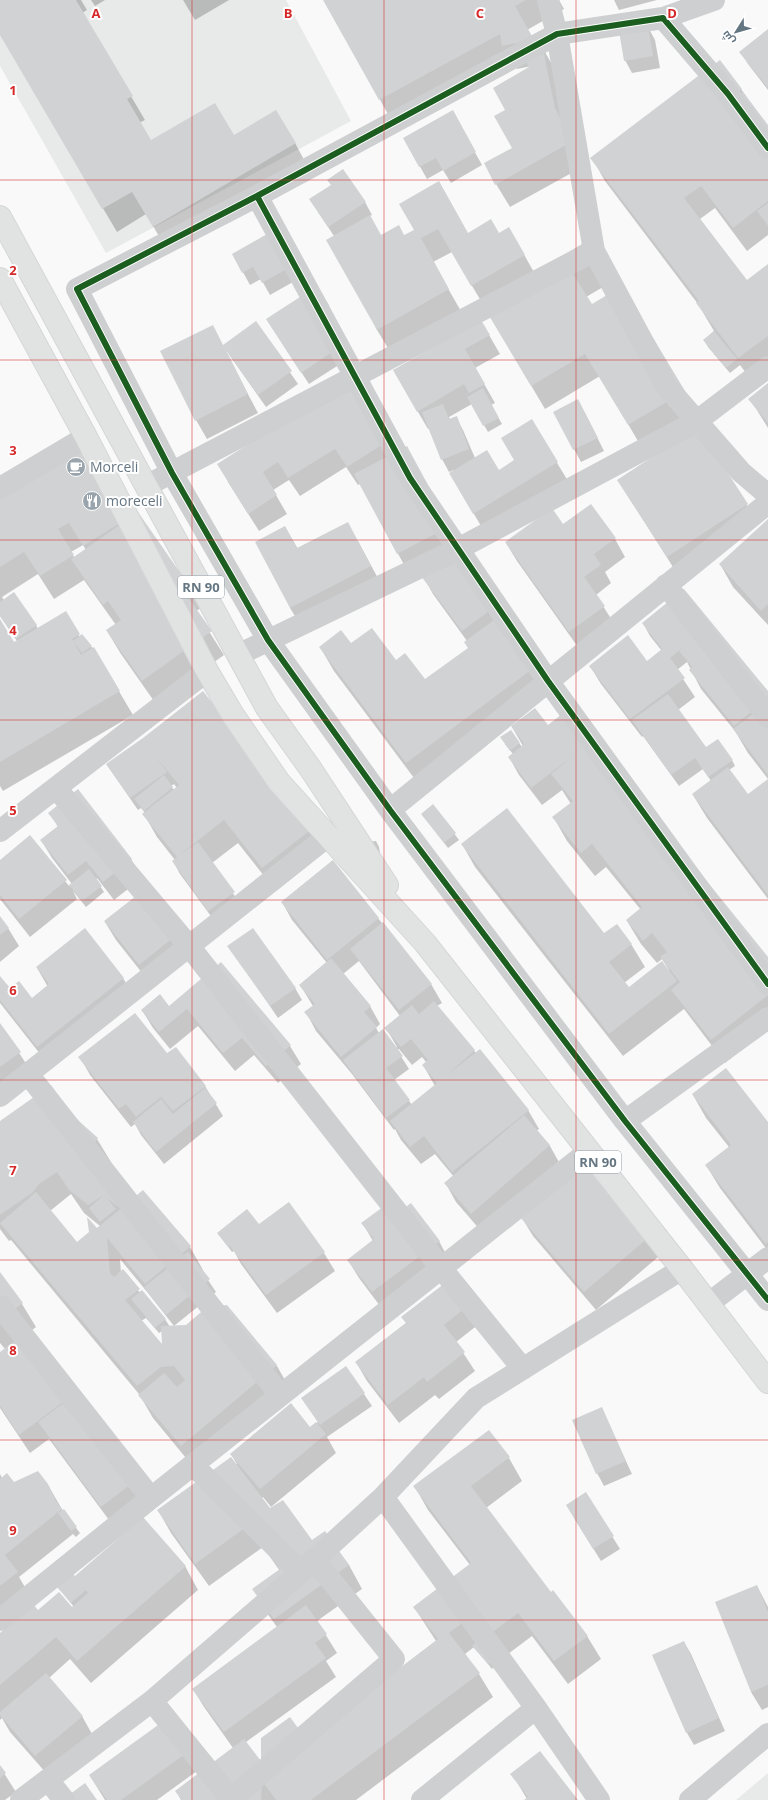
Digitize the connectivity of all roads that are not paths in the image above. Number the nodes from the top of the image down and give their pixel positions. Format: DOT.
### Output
graph roads {
  1 [pos="714,0"];
  2 [pos="548,1"];
  3 [pos="663,18"];
  4 [pos="556,34"];
  5 [pos="768,148"];
  6 [pos="257,196"];
  7 [pos="0,217"];
  8 [pos="594,252"];
  9 [pos="0,279"];
  10 [pos="5,301"];
  11 [pos="768,367"];
  12 [pos="355,377"];
  13 [pos="697,421"];
  14 [pos="86,437"];
  15 [pos="172,473"];
  16 [pos="146,486"];
  17 [pos="0,488"];
  18 [pos="768,495"];
  19 [pos="768,503"];
  20 [pos="458,549"];
  21 [pos="666,586"];
  22 [pos="268,640"];
  23 [pos="238,655"];
  24 [pos="207,671"];
  25 [pos="548,681"];
  26 [pos="768,717"];
  27 [pos="56,788"];
  28 [pos="390,810"];
  29 [pos="0,832"];
  30 [pos="328,836"];
  31 [pos="425,943"];
  32 [pos="189,946"];
  33 [pos="768,984"];
  34 [pos="768,1018"];
  35 [pos="28,1074"];
  36 [pos="0,1096"];
  37 [pos="625,1121"];
  38 [pos="589,1151"];
  39 [pos="768,1258"];
  40 [pos="441,1268"];
  41 [pos="682,1269"];
  42 [pos="748,1274"];
  43 [pos="768,1300"];
  44 [pos="708,1304"];
  45 [pos="4,1318"];
  46 [pos="523,1369"];
  47 [pos="768,1382"];
  48 [pos="280,1396"];
  49 [pos="193,1465"];
  50 [pos="383,1497"];
  51 [pos="151,1498"];
  52 [pos="307,1566"];
  53 [pos="0,1620"];
  54 [pos="152,1701"];
  55 [pos="536,1708"];
  56 [pos="768,1734"];
  57 [pos="48,1780"];
  58 [pos="21,1800"];
  59 [pos="64,1800"];
  60 [pos="231,1800"];
  61 [pos="422,1800"];
  62 [pos="598,1800"];
  63 [pos="690,1800"];
  1 -- 3 [label="street"];
  2 -- 4 [label="street"];
  3 -- 4 [label="street"];
  3 -- 5 [label="street"];
  4 -- 6 [label="street"];
  4 -- 8 [label="street"];
  6 -- 12 [label="street"];
  6 -- 15 [label="street"];
  7 -- 16 [label="main road, RN 90"];
  8 -- 12 [label="street"];
  8 -- 13 [label="street"];
  9 -- 10 [label="main road, RN 90"];
  10 -- 14 [label="main road, RN 90"];
  11 -- 13 [label="street"];
  12 -- 15 [label="street"];
  12 -- 20 [label="street"];
  13 -- 18 [label="street"];
  13 -- 20 [label="street"];
  14 -- 17 [label="street"];
  14 -- 24 [label="main road, RN 90"];
  15 -- 16 [label="street"];
  15 -- 22 [label="street"];
  16 -- 23 [label="main road, RN 90"];
  19 -- 21 [label="street"];
  20 -- 22 [label="street"];
  20 -- 25 [label="street"];
  21 -- 25 [label="street"];
  21 -- 26 [label="street"];
  22 -- 23 [label="street"];
  22 -- 28 [label="street"];
  23 -- 31 [label="main road, RN 90"];
  24 -- 27 [label="street"];
  24 -- 30 [label="main road, RN 90"];
  25 -- 28 [label="street"];
  25 -- 33 [label="street"];
  27 -- 29 [label="street"];
  27 -- 32 [label="street"];
  28 -- 37 [label="street"];
  30 -- 31 [label="main road, RN 90"];
  30 -- 32 [label="street"];
  31 -- 38 [label="main road, RN 90"];
  32 -- 35 [label="street"];
  32 -- 40 [label="street"];
  34 -- 37 [label="street"];
  35 -- 36 [label="street"];
  35 -- 48 [label="street"];
  37 -- 42 [label="street"];
  38 -- 40 [label="street"];
  38 -- 41 [label="main road, RN 90"];
  39 -- 42 [label="street"];
  40 -- 46 [label="street"];
  40 -- 48 [label="street"];
  41 -- 44 [label="main road, RN 90"];
  41 -- 46 [label="street"];
  42 -- 43 [label="street"];
  42 -- 44 [label="street"];
  44 -- 47 [label="main road, RN 90"];
  45 -- 51 [label="street"];
  46 -- 50 [label="street"];
  48 -- 49 [label="street"];
  49 -- 51 [label="street"];
  49 -- 52 [label="street"];
  50 -- 52 [label="street"];
  50 -- 55 [label="street"];
  51 -- 53 [label="street"];
  52 -- 54 [label="street"];
  52 -- 60 [label="street"];
  54 -- 57 [label="street"];
  54 -- 60 [label="street"];
  55 -- 61 [label="street"];
  55 -- 62 [label="street"];
  56 -- 63 [label="street"];
  57 -- 58 [label="street"];
  57 -- 59 [label="street"];
}
